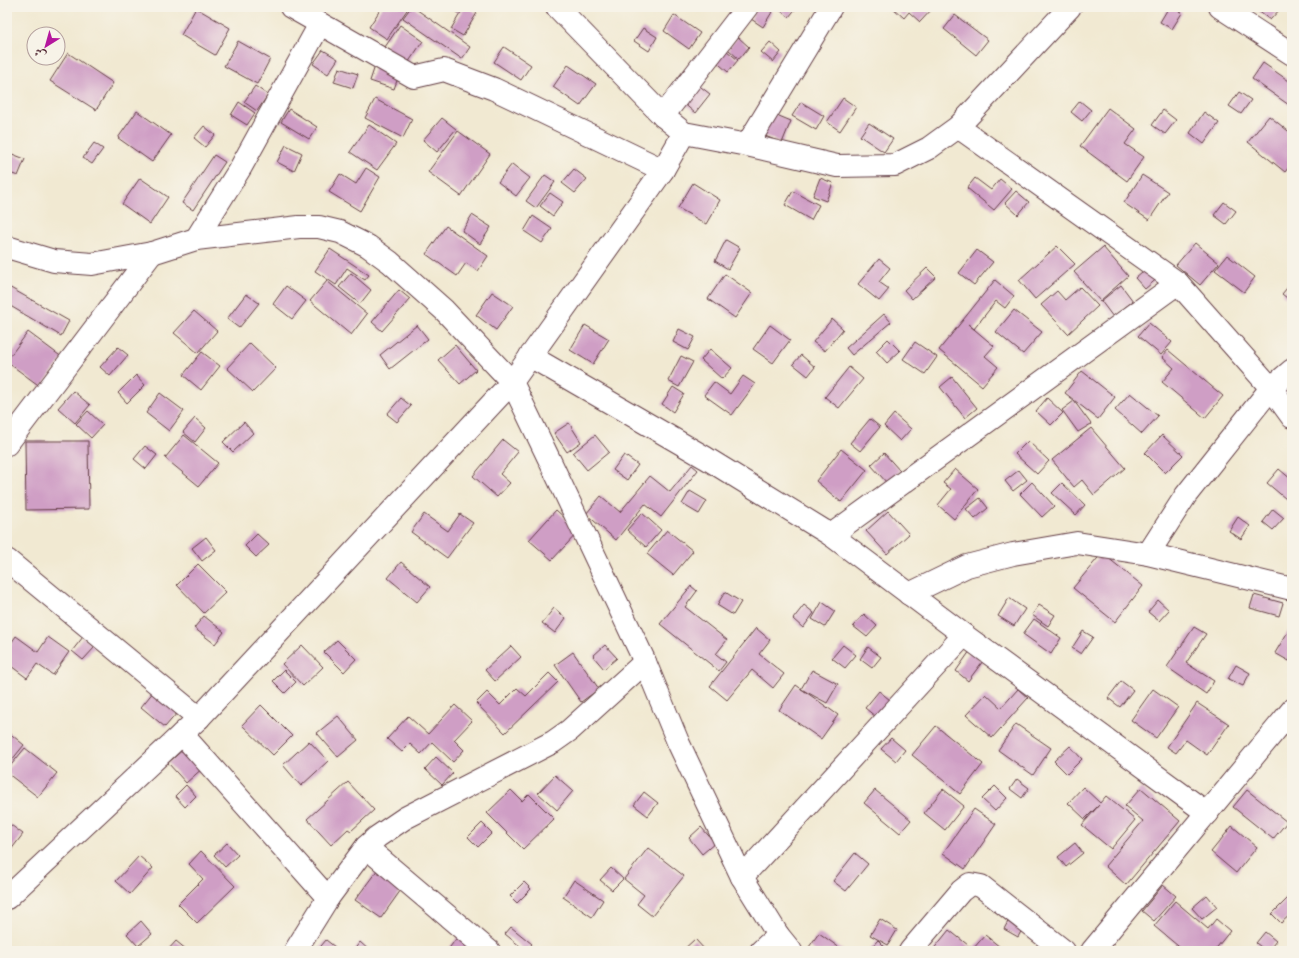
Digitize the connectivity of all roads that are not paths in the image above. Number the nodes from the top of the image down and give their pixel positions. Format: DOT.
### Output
graph roads {
  1 [pos="291,7"];
  2 [pos="747,7"];
  3 [pos="831,7"];
  4 [pos="1070,7"];
  5 [pos="1220,7"];
  6 [pos="559,8"];
  7 [pos="320,24"];
  8 [pos="1292,54"];
  9 [pos="663,116"];
  10 [pos="958,128"];
  11 [pos="684,133"];
  12 [pos="747,145"];
  13 [pos="662,170"];
  14 [pos="196,239"];
  15 [pos="7,247"];
  16 [pos="152,253"];
  17 [pos="1178,284"];
  18 [pos="530,356"];
  19 [pos="1292,370"];
  20 [pos="512,382"];
  21 [pos="1270,388"];
  22 [pos="1292,417"];
  23 [pos="7,444"];
  24 [pos="831,535"];
  25 [pos="1148,554"];
  26 [pos="7,560"];
  27 [pos="1292,589"];
  28 [pos="909,594"];
  29 [pos="964,635"];
  30 [pos="645,662"];
  31 [pos="1292,710"];
  32 [pos="199,718"];
  33 [pos="182,734"];
  34 [pos="1207,813"];
  35 [pos="366,847"];
  36 [pos="742,877"];
  37 [pos="7,898"];
  38 [pos="328,898"];
  39 [pos="785,943"];
  40 [pos="295,951"];
  41 [pos="489,951"];
  42 [pos="761,951"];
  43 [pos="910,951"];
  44 [pos="1064,951"];
  45 [pos="1092,951"];
  1 -- 7 [label="street"];
  2 -- 9 [label="street"];
  3 -- 12 [label="street"];
  4 -- 10 [label="street"];
  5 -- 8 [label="street"];
  6 -- 9 [label="street"];
  7 -- 13 [label="street"];
  7 -- 14 [label="street"];
  9 -- 11 [label="street"];
  10 -- 12 [label="street"];
  10 -- 17 [label="street"];
  11 -- 12 [label="street"];
  11 -- 13 [label="street"];
  13 -- 18 [label="street"];
  14 -- 16 [label="street"];
  14 -- 20 [label="street"];
  15 -- 16 [label="street"];
  16 -- 23 [label="street"];
  17 -- 21 [label="street"];
  17 -- 24 [label="street"];
  18 -- 20 [label="street"];
  18 -- 24 [label="street"];
  19 -- 21 [label="street"];
  20 -- 30 [label="street"];
  20 -- 32 [label="street"];
  21 -- 22 [label="street"];
  21 -- 25 [label="street"];
  24 -- 28 [label="street"];
  25 -- 27 [label="street"];
  25 -- 28 [label="street"];
  26 -- 32 [label="street"];
  28 -- 29 [label="street"];
  29 -- 34 [label="street"];
  29 -- 36 [label="street"];
  30 -- 35 [label="street"];
  30 -- 36 [label="street"];
  31 -- 34 [label="street"];
  32 -- 33 [label="street"];
  33 -- 37 [label="street"];
  33 -- 38 [label="street"];
  34 -- 45 [label="street"];
  35 -- 38 [label="street"];
  35 -- 41 [label="street"];
  36 -- 39 [label="street"];
  38 -- 40 [label="street"];
  39 -- 42 [label="street"];
  43 -- 44 [label="street"];
}
